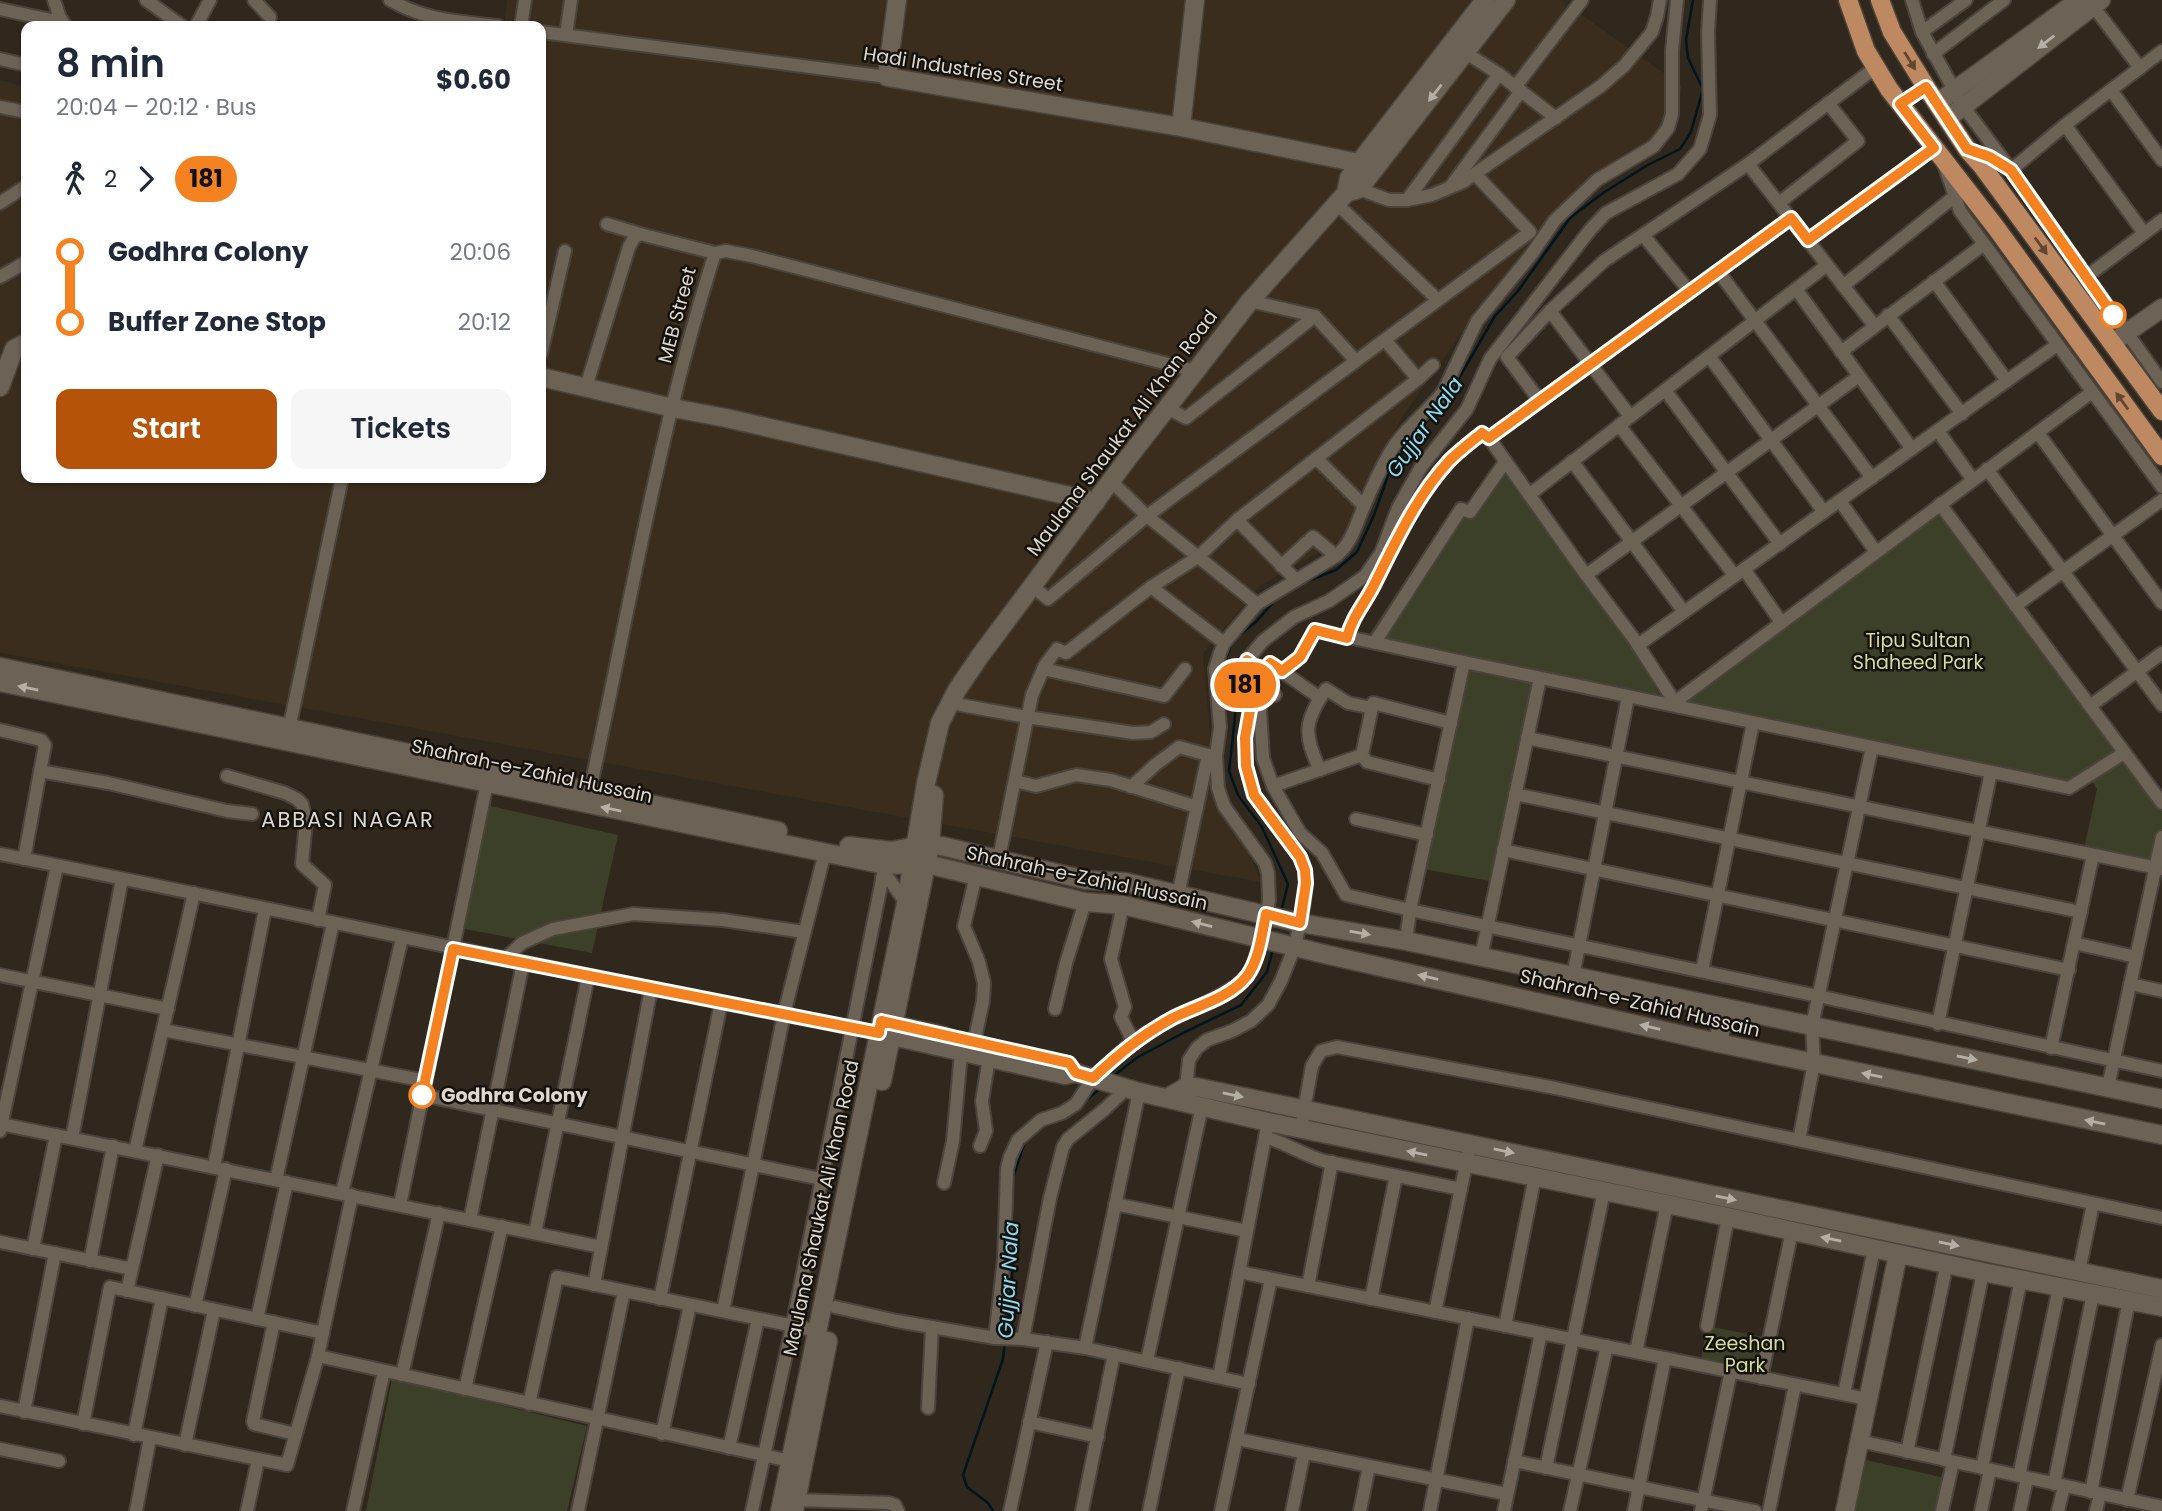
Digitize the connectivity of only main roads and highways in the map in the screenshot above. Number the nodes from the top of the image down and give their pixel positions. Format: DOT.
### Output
graph roads {
  1 [pos="897,0"];
  2 [pos="1195,0"];
  3 [pos="1485,0"];
  4 [pos="1506,0"];
  5 [pos="1848,0"];
  6 [pos="1880,0"];
  7 [pos="2081,3"];
  8 [pos="1926,87"];
  9 [pos="1958,99"];
  10 [pos="1937,103"];
  11 [pos="1900,104"];
  12 [pos="1947,119"];
  13 [pos="1181,127"];
  14 [pos="1366,166"];
  15 [pos="2162,308"];
  16 [pos="2120,339"];
  17 [pos="21,346"];
  18 [pos="546,378"];
  19 [pos="0,387"];
  20 [pos="2162,411"];
  21 [pos="2162,456"];
  22 [pos="1096,502"];
  23 [pos="0,667"];
  24 [pos="0,682"];
  25 [pos="287,735"];
  26 [pos="923,845"];
  27 [pos="919,864"];
  28 [pos="885,865"];
  29 [pos="1725,1007"];
  30 [pos="886,1029"];
  31 [pos="1718,1043"];
  32 [pos="968,1048"];
  33 [pos="1109,1083"];
  34 [pos="1169,1097"];
  35 [pos="2162,1099"];
  36 [pos="1302,1119"];
  37 [pos="2162,1135"];
  38 [pos="1898,1254"];
  39 [pos="2162,1289"];
  40 [pos="2162,1307"];
  41 [pos="795,1506"];
  42 [pos="780,1511"];
  43 [pos="1844,1511"];
  1 -- 13 [label="main road, Hadi Industries Street"];
  2 -- 13 [label="main road"];
  3 -- 14 [label="main road, Maulana Shaukat Ali Khan Road"];
  4 -- 14 [label="main road, Maulana Shaukat Ali Khan Road, one-way"];
  5 -- 11 [label="main road"];
  6 -- 8 [label="main road, one-way"];
  7 -- 9 [label="main road"];
  8 -- 10 [label="main road"];
  8 -- 11 [label="main road"];
  9 -- 10 [label="main road"];
  9 -- 12 [label="main road"];
  10 -- 12 [label="main road"];
  21 -- 11 [label="main road, one-way"];
  12 -- 16 [label="main road, one-way"];
  13 -- 14 [label="main road, Hadi Industries Street"];
  14 -- 22 [label="main road, Maulana Shaukat Ali Khan Road"];
  15 -- 16 [label="main road"];
  16 -- 20 [label="main road"];
  17 -- 19 [label="main road"];
  18 -- 22 [label="main road"];
  22 -- 26 [label="main road, Maulana Shaukat Ali Khan Road"];
  23 -- 25 [label="main road, Shahrah-e-Zahid Hussain"];
  25 -- 24 [label="main road, Shahrah-e-Zahid Hussain, one-way"];
  28 -- 25 [label="main road, Shahrah-e-Zahid Hussain, one-way"];
  25 -- 28 [label="main road, Shahrah-e-Zahid Hussain"];
  26 -- 27 [label="main road, Maulana Shaukat Ali Khan Road"];
  26 -- 28 [label="main road, Shahrah-e-Zahid Hussain"];
  26 -- 29 [label="main road, Shahrah-e-Zahid Hussain, one-way"];
  27 -- 28 [label="main road, Shahrah-e-Zahid Hussain"];
  27 -- 30 [label="main road, Maulana Shaukat Ali Khan Road"];
  27 -- 30 [label="main road, Maulana Shaukat Ali Khan Road"];
  31 -- 27 [label="main road, Shahrah-e-Zahid Hussain, one-way"];
  29 -- 31 [label="main road"];
  29 -- 35 [label="main road, Shahrah-e-Zahid Hussain, one-way"];
  30 -- 32 [label="main road"];
  30 -- 41 [label="main road, Maulana Shaukat Ali Khan Road"];
  30 -- 42 [label="main road, Maulana Shaukat Ali Khan Road"];
  37 -- 31 [label="main road, Shahrah-e-Zahid Hussain, one-way"];
  32 -- 33 [label="main road"];
  32 -- 33 [label="main road"];
  33 -- 34 [label="main road"];
  34 -- 36 [label="main road"];
  34 -- 36 [label="main road, one-way"];
  38 -- 36 [label="main road, one-way"];
  36 -- 39 [label="main road, one-way"];
  38 -- 40 [label="main road"];
  38 -- 43 [label="main road"];
}
